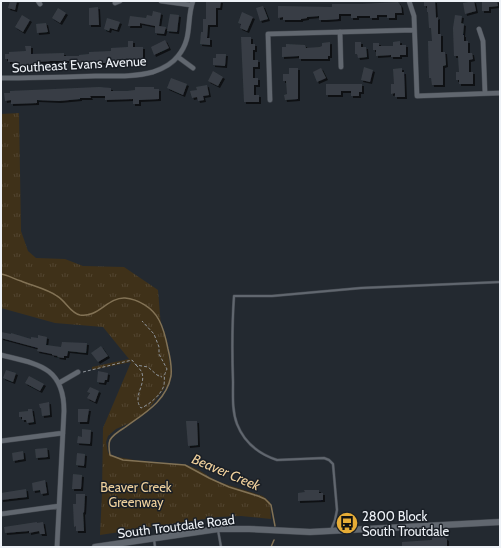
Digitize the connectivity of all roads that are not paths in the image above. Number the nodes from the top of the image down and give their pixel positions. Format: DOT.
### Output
graph roads {
  1 [pos="161,1"];
  2 [pos="409,1"];
  3 [pos="192,3"];
  4 [pos="479,29"];
  5 [pos="414,30"];
  6 [pos="340,32"];
  7 [pos="178,57"];
  8 [pos="341,67"];
  9 [pos="193,68"];
  10 [pos="1,78"];
  11 [pos="485,93"];
  12 [pos="500,93"];
  13 [pos="270,100"];
  14 [pos="500,282"];
  15 [pos="1,355"];
  16 [pos="78,372"];
  17 [pos="59,383"];
  18 [pos="63,433"];
  19 [pos="1,441"];
  20 [pos="59,506"];
  21 [pos="1,514"];
  22 [pos="500,522"];
  23 [pos="218,529"];
  24 [pos="331,531"];
  25 [pos="154,538"];
  26 [pos="57,547"];
  27 [pos="95,547"];
  28 [pos="155,547"];
  29 [pos="221,547"];
  1 -- 3 [label="street"];
  2 -- 5 [label="street"];
  3 -- 7 [label="street, Southeast Evans Avenue"];
  4 -- 11 [label="street"];
  5 -- 6 [label="street"];
  5 -- 11 [label="street"];
  6 -- 8 [label="street"];
  6 -- 13 [label="street"];
  7 -- 9 [label="street"];
  7 -- 10 [label="street, Southeast Evans Avenue"];
  11 -- 12 [label="street"];
  14 -- 24 [label="lane"];
  15 -- 17 [label="street"];
  16 -- 17 [label="street"];
  17 -- 18 [label="street"];
  18 -- 19 [label="street"];
  18 -- 20 [label="street"];
  20 -- 21 [label="street"];
  20 -- 26 [label="street"];
  22 -- 24 [label="main road, South Troutdale Road"];
  23 -- 24 [label="main road, South Troutdale Road"];
  23 -- 25 [label="main road, South Troutdale Road"];
  23 -- 29 [label="lane"];
  25 -- 27 [label="main road, South Troutdale Road"];
  25 -- 28 [label="lane"];
}
